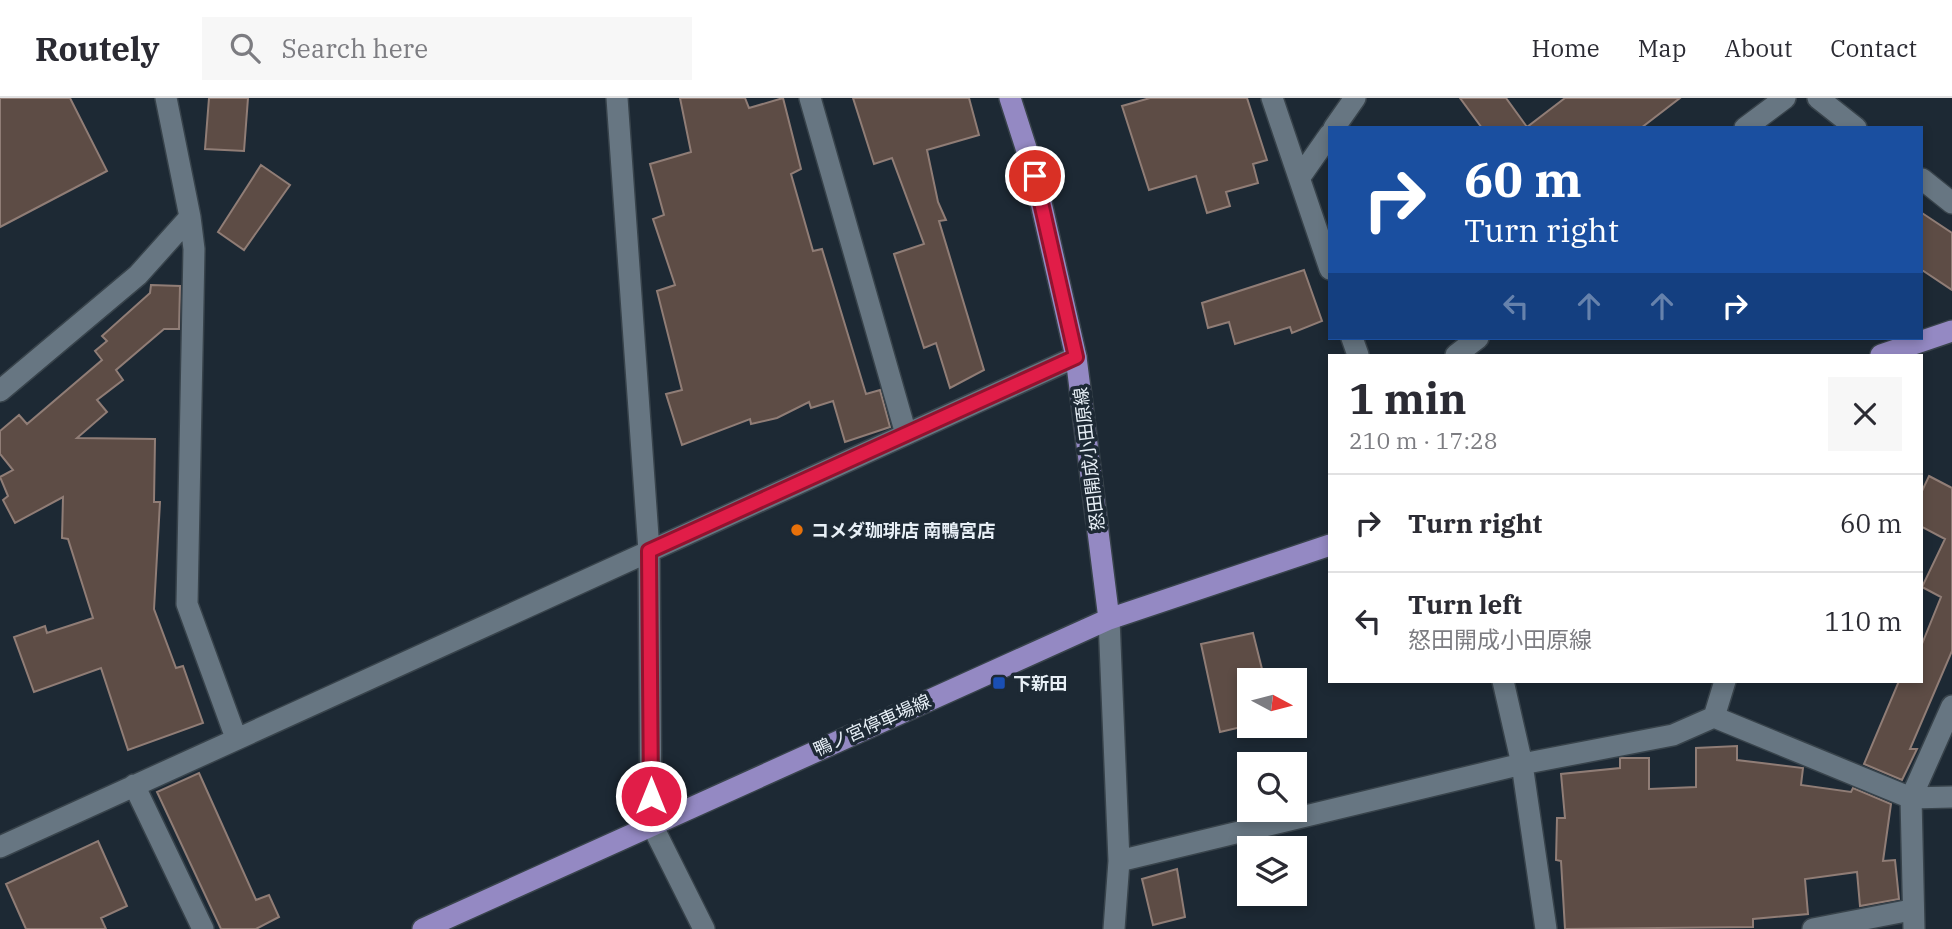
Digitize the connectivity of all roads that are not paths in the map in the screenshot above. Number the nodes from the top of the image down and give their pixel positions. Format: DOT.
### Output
graph roads {
  1 [pos="166,98"];
  2 [pos="617,98"];
  3 [pos="810,98"];
  4 [pos="1010,98"];
  5 [pos="1272,98"];
  6 [pos="1355,98"];
  7 [pos="1785,98"];
  8 [pos="1818,98"];
  9 [pos="1335,126"];
  10 [pos="1748,126"];
  11 [pos="1853,126"];
  12 [pos="1328,137"];
  13 [pos="1300,177"];
  14 [pos="1923,180"];
  15 [pos="1952,203"];
  16 [pos="190,217"];
  17 [pos="1328,263"];
  18 [pos="1952,331"];
  19 [pos="1475,340"];
  20 [pos="1456,354"];
  21 [pos="1884,354"];
  22 [pos="1076,357"];
  23 [pos="0,391"];
  24 [pos="906,434"];
  25 [pos="1328,546"];
  26 [pos="649,551"];
  27 [pos="1108,619"];
  28 [pos="1503,683"];
  29 [pos="1724,683"];
  30 [pos="1952,706"];
  31 [pos="1714,717"];
  32 [pos="236,738"];
  33 [pos="1522,764"];
  34 [pos="134,785"];
  35 [pos="1952,797"];
  36 [pos="1911,798"];
  37 [pos="651,824"];
  38 [pos="0,847"];
  39 [pos="1119,861"];
  40 [pos="1913,920"];
  41 [pos="204,929"];
  42 [pos="423,929"];
  43 [pos="704,929"];
  44 [pos="1114,929"];
  45 [pos="1546,929"];
  46 [pos="1813,929"];
  1 -- 16 [label="street"];
  2 -- 26 [label="street"];
  3 -- 24 [label="street"];
  4 -- 22 [label="main road, 怒田開成小田原線"];
  5 -- 13 [label="street"];
  6 -- 9 [label="street"];
  7 -- 10 [label="street"];
  8 -- 11 [label="street"];
  12 -- 13 [label="street"];
  13 -- 17 [label="street"];
  14 -- 15 [label="street"];
  16 -- 23 [label="street"];
  16 -- 32 [label="street"];
  18 -- 21 [label="main road"];
  19 -- 20 [label="street"];
  22 -- 24 [label="street"];
  22 -- 27 [label="main road, 怒田開成小田原線"];
  24 -- 26 [label="street"];
  25 -- 27 [label="main road, 鴨ノ宮停車場線"];
  26 -- 32 [label="street"];
  26 -- 37 [label="street"];
  27 -- 37 [label="main road, 鴨ノ宮停車場線"];
  27 -- 39 [label="street"];
  28 -- 33 [label="street"];
  29 -- 31 [label="street"];
  30 -- 36 [label="street"];
  31 -- 33 [label="street"];
  31 -- 36 [label="street"];
  32 -- 34 [label="street"];
  33 -- 39 [label="street"];
  33 -- 45 [label="street"];
  34 -- 38 [label="street"];
  34 -- 41 [label="street"];
  35 -- 36 [label="street"];
  36 -- 40 [label="street"];
  37 -- 42 [label="main road, 鴨ノ宮停車場線"];
  37 -- 43 [label="street"];
  39 -- 44 [label="street"];
  40 -- 46 [label="street"];
}
